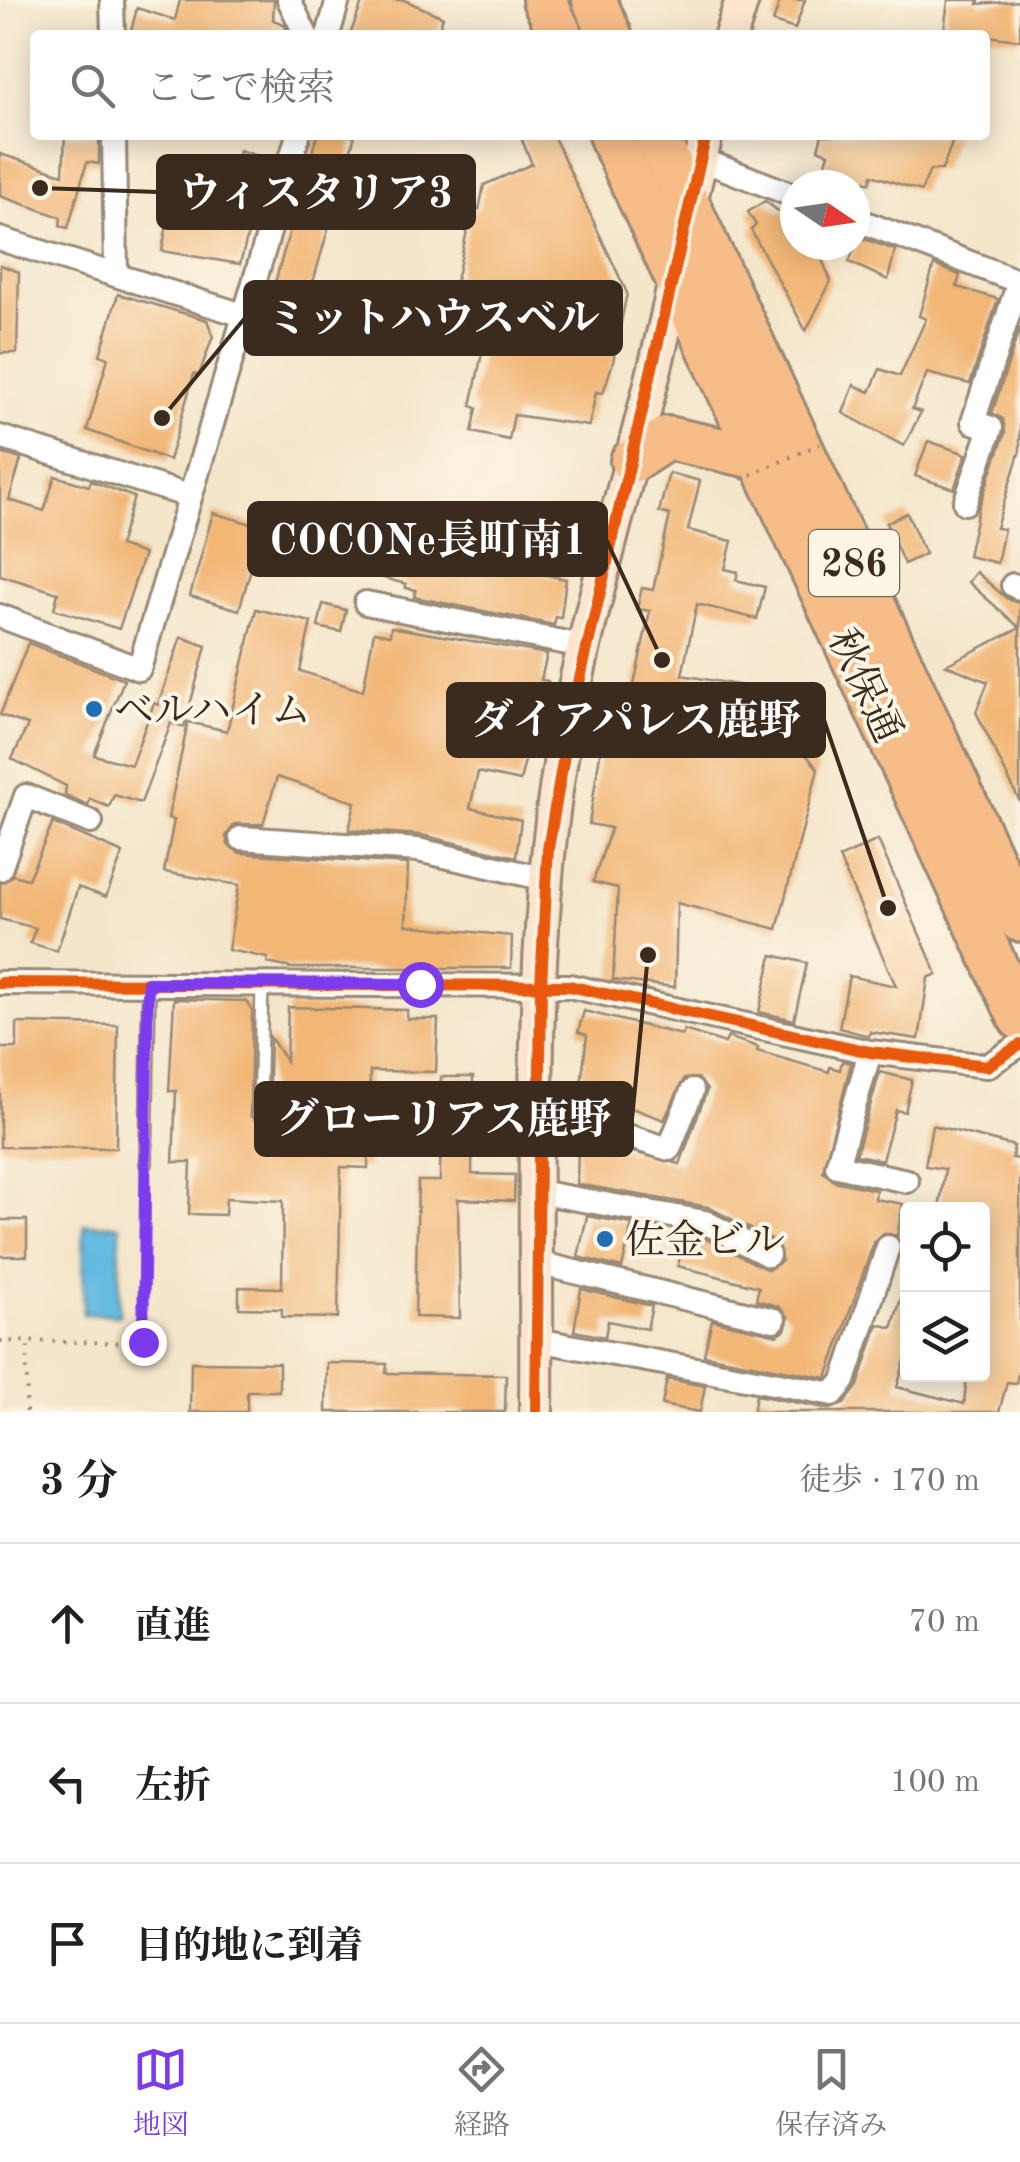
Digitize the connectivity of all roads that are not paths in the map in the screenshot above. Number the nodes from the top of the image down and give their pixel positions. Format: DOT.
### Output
graph roads {
  1 [pos="112,0"];
  2 [pos="290,0"];
  3 [pos="338,0"];
  4 [pos="544,0"];
  5 [pos="742,0"];
  6 [pos="112,30"];
  7 [pos="304,30"];
  8 [pos="329,30"];
  9 [pos="559,30"];
  10 [pos="733,30"];
  11 [pos="114,140"];
  12 [pos="296,140"];
  13 [pos="612,140"];
  14 [pos="658,140"];
  15 [pos="703,147"];
  16 [pos="780,188"];
  17 [pos="690,204"];
  18 [pos="870,225"];
  19 [pos="0,239"];
  20 [pos="116,274"];
  21 [pos="676,274"];
  22 [pos="1020,282"];
  23 [pos="243,315"];
  24 [pos="0,437"];
  25 [pos="632,461"];
  26 [pos="750,468"];
  27 [pos="188,496"];
  28 [pos="965,503"];
  29 [pos="366,604"];
  30 [pos="0,616"];
  31 [pos="587,647"];
  32 [pos="92,822"];
  33 [pos="241,838"];
  34 [pos="0,869"];
  35 [pos="546,878"];
  36 [pos="1020,920"];
  37 [pos="262,982"];
  38 [pos="148,983"];
  39 [pos="0,984"];
  40 [pos="541,985"];
  41 [pos="1020,1018"];
  42 [pos="1020,1046"];
  43 [pos="870,1052"];
  44 [pos="692,1092"];
  45 [pos="258,1115"];
  46 [pos="539,1129"];
  47 [pos="146,1164"];
  48 [pos="907,1181"];
  49 [pos="538,1192"];
  50 [pos="888,1248"];
  51 [pos="768,1255"];
  52 [pos="538,1264"];
  53 [pos="774,1320"];
  54 [pos="536,1340"];
  55 [pos="536,1412"];
  1 -- 6 [label="street"];
  2 -- 7 [label="street"];
  3 -- 8 [label="street"];
  4 -- 9 [label="highway"];
  5 -- 10 [label="street"];
  11 -- 20 [label="street"];
  12 -- 23 [label="street"];
  13 -- 21 [label="highway, 秋保通 / 286"];
  14 -- 17 [label="highway, 秋保通 / 286"];
  15 -- 16 [label="street"];
  15 -- 17 [label="street"];
  17 -- 21 [label="street"];
  17 -- 36 [label="highway, 秋保通 / 286"];
  18 -- 22 [label="street"];
  19 -- 20 [label="street"];
  20 -- 23 [label="street"];
  21 -- 25 [label="street"];
  21 -- 26 [label="highway, 秋保通 / 286"];
  22 -- 28 [label="street"];
  23 -- 27 [label="street"];
  24 -- 27 [label="street"];
  25 -- 26 [label="highway"];
  25 -- 31 [label="street"];
  26 -- 41 [label="highway, 秋保通 / 286"];
  27 -- 30 [label="street"];
  29 -- 31 [label="street"];
  31 -- 35 [label="street"];
  32 -- 34 [label="street"];
  33 -- 35 [label="street"];
  35 -- 40 [label="street"];
  37 -- 38 [label="street"];
  37 -- 40 [label="street"];
  37 -- 45 [label="lane"];
  38 -- 39 [label="street"];
  38 -- 47 [label="lane"];
  40 -- 43 [label="street"];
  40 -- 46 [label="street"];
  42 -- 43 [label="street"];
  43 -- 48 [label="street"];
  44 -- 46 [label="street"];
  46 -- 49 [label="street"];
  49 -- 51 [label="street"];
  49 -- 52 [label="street"];
  50 -- 54 [label="street"];
  52 -- 53 [label="street"];
  52 -- 54 [label="street"];
  54 -- 55 [label="street"];
}
